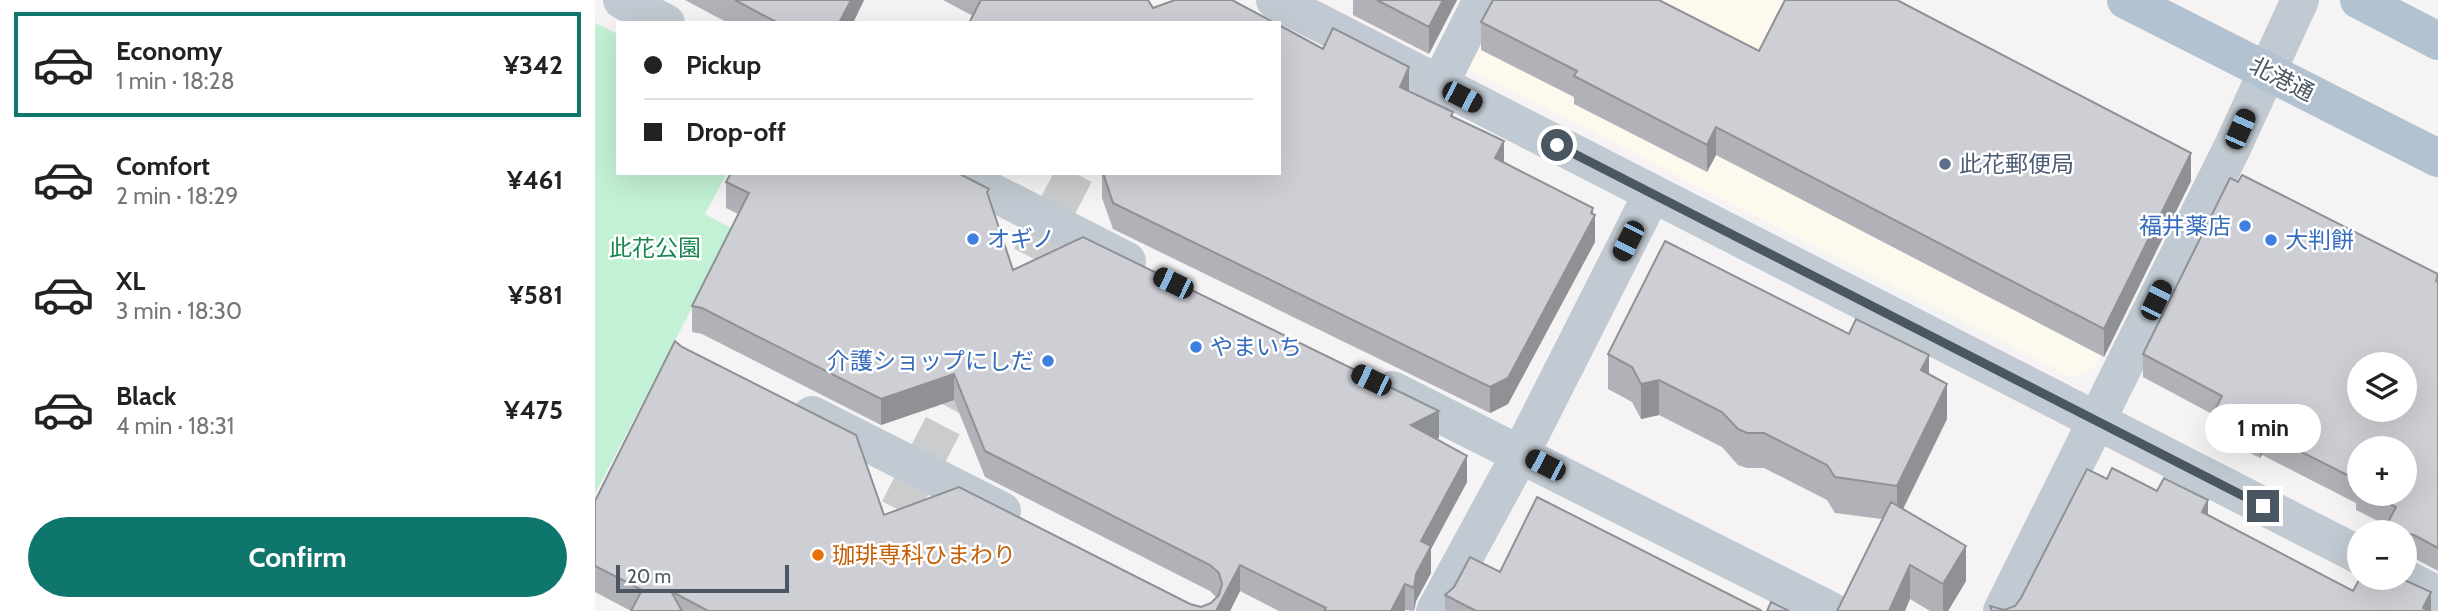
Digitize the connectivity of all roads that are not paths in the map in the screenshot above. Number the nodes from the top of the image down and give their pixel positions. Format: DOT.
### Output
graph roads {
  1 [pos="622,0"];
  2 [pos="1275,0"];
  3 [pos="1482,0"];
  4 [pos="2126,0"];
  5 [pos="2300,0"];
  6 [pos="2359,0"];
  7 [pos="662,21"];
  8 [pos="2438,41"];
  9 [pos="2266,71"];
  10 [pos="1439,85"];
  11 [pos="2438,158"];
  12 [pos="958,175"];
  13 [pos="1652,194"];
  14 [pos="1160,277"];
  15 [pos="1359,374"];
  16 [pos="776,396"];
  17 [pos="2096,421"];
  18 [pos="1521,453"];
  19 [pos="1030,525"];
  20 [pos="2347,549"];
  21 [pos="2417,584"];
  22 [pos="2438,595"];
  23 [pos="1435,611"];
  24 [pos="1831,611"];
  25 [pos="2003,611"];
  1 -- 7 [label="street"];
  2 -- 10 [label="street"];
  3 -- 10 [label="street"];
  4 -- 9 [label="main road, 北港通"];
  5 -- 9 [label="street"];
  6 -- 8 [label="main road"];
  9 -- 11 [label="main road, 北港通"];
  9 -- 17 [label="street"];
  10 -- 13 [label="street"];
  12 -- 14 [label="street"];
  13 -- 17 [label="street"];
  13 -- 18 [label="street"];
  15 -- 18 [label="street"];
  16 -- 19 [label="street"];
  17 -- 20 [label="street"];
  17 -- 25 [label="street"];
  18 -- 23 [label="street"];
  18 -- 24 [label="street"];
  21 -- 22 [label="street"];
}
